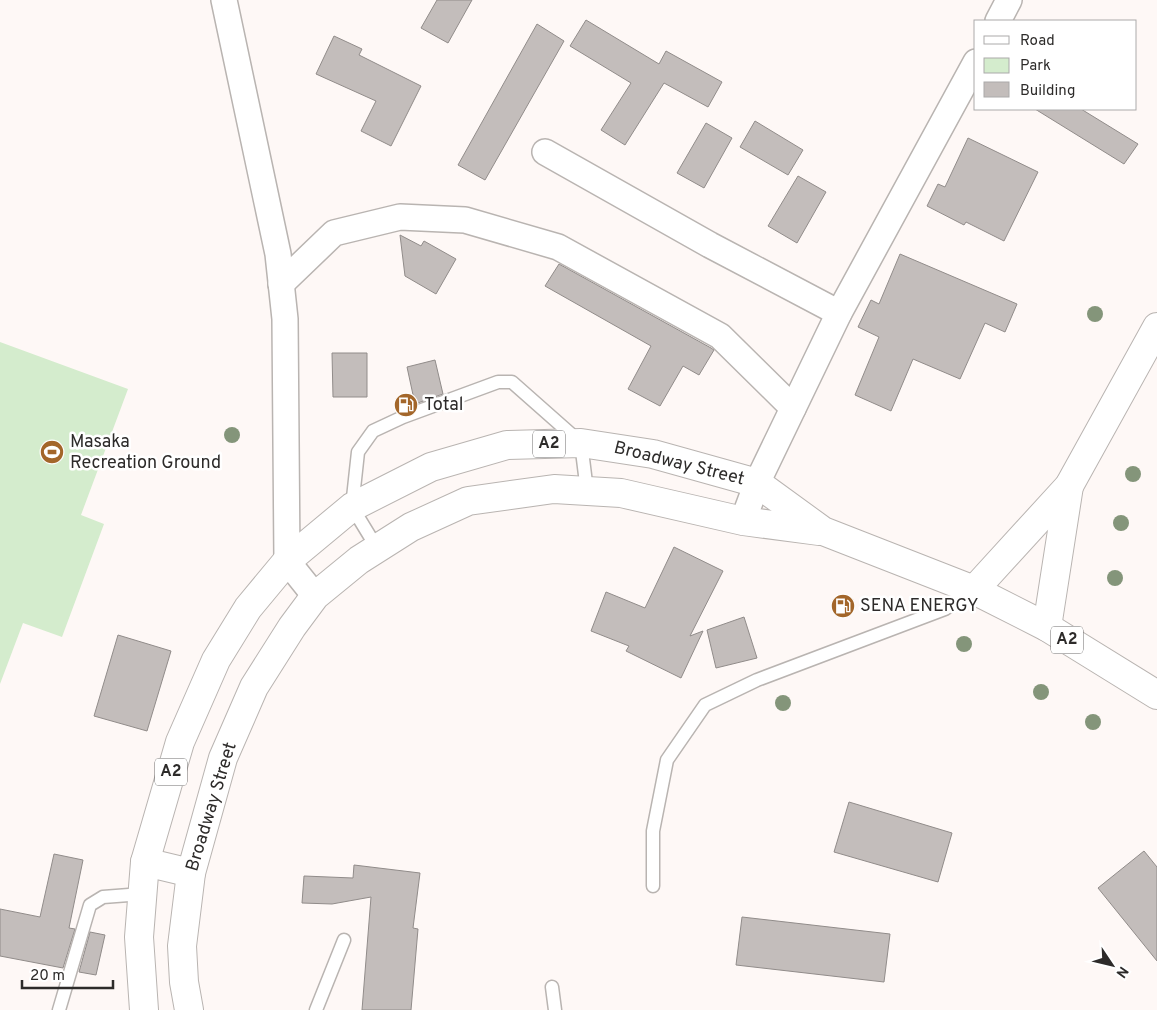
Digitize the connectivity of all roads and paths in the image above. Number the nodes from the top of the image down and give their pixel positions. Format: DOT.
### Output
graph roads {
  1 [pos="224,0"];
  2 [pos="1009,0"];
  3 [pos="999,20"];
  4 [pos="974,66"];
  5 [pos="546,152"];
  6 [pos="281,284"];
  7 [pos="839,313"];
  8 [pos="1157,327"];
  9 [pos="793,408"];
  10 [pos="581,442"];
  11 [pos="756,483"];
  12 [pos="1069,486"];
  13 [pos="587,491"];
  14 [pos="352,507"];
  15 [pos="743,520"];
  16 [pos="823,531"];
  17 [pos="377,548"];
  18 [pos="288,561"];
  19 [pos="974,590"];
  20 [pos="315,596"];
  21 [pos="1047,628"];
  22 [pos="1157,695"];
  23 [pos="144,862"];
  24 [pos="191,873"];
  25 [pos="653,886"];
  26 [pos="142,894"];
  27 [pos="344,940"];
  28 [pos="552,987"];
  29 [pos="59,1010"];
  30 [pos="144,1010"];
  31 [pos="189,1010"];
  32 [pos="316,1010"];
  33 [pos="555,1010"];
  1 -- 6 [label="street"];
  2 -- 3 [label="street"];
  4 -- 7 [label="street"];
  5 -- 7 [label="street"];
  6 -- 9 [label="street"];
  6 -- 18 [label="street"];
  7 -- 9 [label="street"];
  8 -- 12 [label="main road"];
  9 -- 11 [label="street"];
  10 -- 11 [label="main road, Broadway Street / A2"];
  10 -- 13 [label="lane"];
  10 -- 14 [label="main road, Broadway Street / A2"];
  10 -- 14 [label="lane"];
  11 -- 15 [label="street"];
  11 -- 16 [label="main road, Broadway Street / A2"];
  12 -- 19 [label="main road"];
  12 -- 21 [label="main road"];
  13 -- 15 [label="main road, Broadway Street / A2"];
  13 -- 17 [label="main road, Broadway Street / A2"];
  14 -- 17 [label="lane"];
  14 -- 18 [label="main road, Broadway Street / A2"];
  15 -- 16 [label="main road, Broadway Street / A2"];
  16 -- 19 [label="main road, Broadway Street / A2"];
  17 -- 20 [label="main road, Broadway Street / A2"];
  18 -- 20 [label="street"];
  18 -- 23 [label="main road, Broadway Street / A2"];
  19 -- 21 [label="main road, A2"];
  19 -- 25 [label="lane"];
  20 -- 24 [label="main road, Broadway Street / A2"];
  21 -- 22 [label="main road, A2"];
  23 -- 24 [label="main road"];
  23 -- 26 [label="main road, Broadway Street / A2"];
  24 -- 31 [label="main road, Broadway Street / A2"];
  26 -- 29 [label="lane"];
  26 -- 30 [label="main road, Broadway Street / A2"];
  27 -- 32 [label="lane"];
  28 -- 33 [label="lane"];
}
